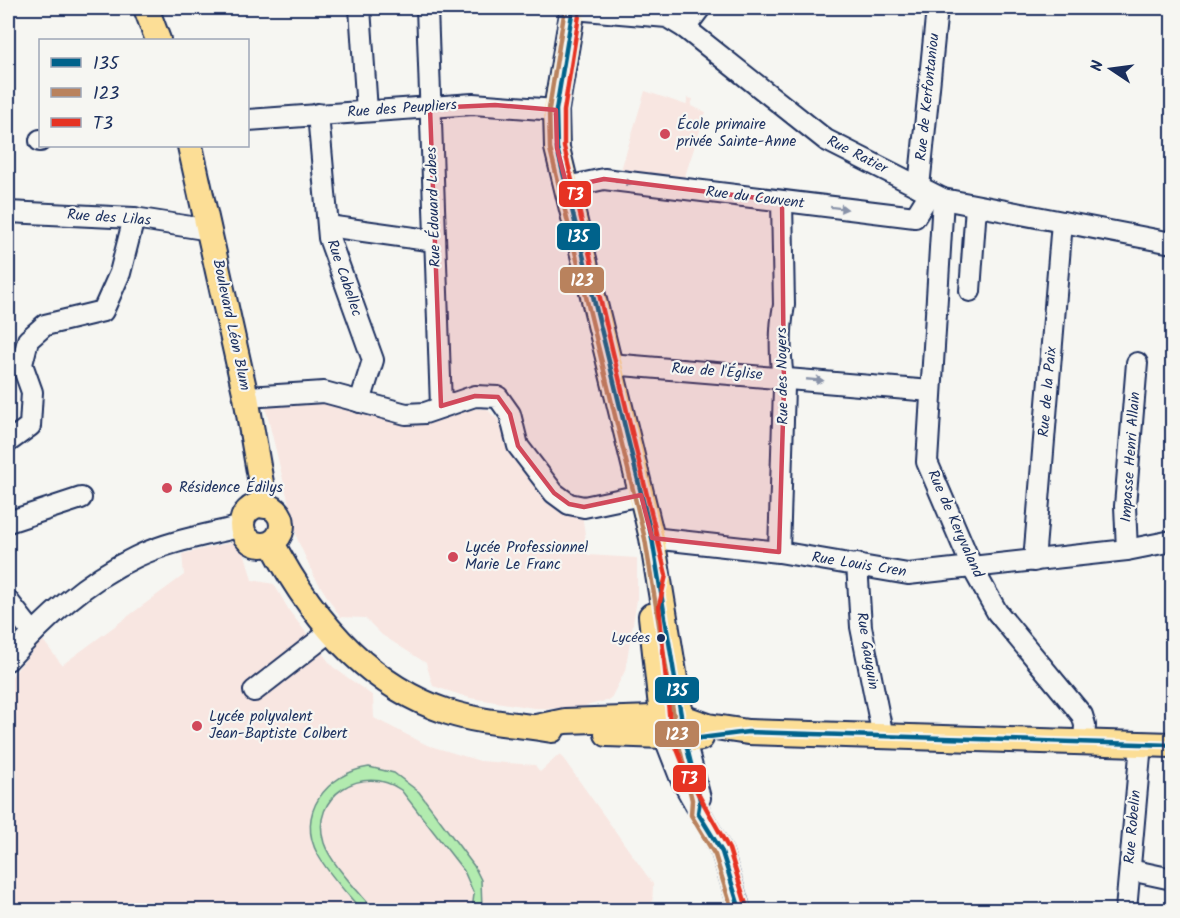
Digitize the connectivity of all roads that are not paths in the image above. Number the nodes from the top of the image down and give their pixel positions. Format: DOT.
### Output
graph roads {
  1 [pos="146,8"];
  2 [pos="360,8"];
  3 [pos="427,8"];
  4 [pos="573,8"];
  5 [pos="700,8"];
  6 [pos="937,8"];
  7 [pos="685,28"];
  8 [pos="158,39"];
  9 [pos="430,108"];
  10 [pos="367,111"];
  11 [pos="556,111"];
  12 [pos="318,114"];
  13 [pos="249,120"];
  14 [pos="190,147"];
  15 [pos="567,187"];
  16 [pos="931,193"];
  17 [pos="782,201"];
  18 [pos="976,206"];
  19 [pos="8,212"];
  20 [pos="134,218"];
  21 [pos="1062,222"];
  22 [pos="328,226"];
  23 [pos="210,230"];
  24 [pos="435,241"];
  25 [pos="1173,243"];
  26 [pos="970,291"];
  27 [pos="1137,363"];
  28 [pos="610,364"];
  29 [pos="783,377"];
  30 [pos="931,391"];
  31 [pos="246,397"];
  32 [pos="360,402"];
  33 [pos="441,406"];
  34 [pos="8,442"];
  35 [pos="641,495"];
  36 [pos="81,498"];
  37 [pos="265,506"];
  38 [pos="8,522"];
  39 [pos="243,526"];
  40 [pos="652,538"];
  41 [pos="1173,541"];
  42 [pos="272,543"];
  43 [pos="1127,550"];
  44 [pos="779,552"];
  45 [pos="1034,561"];
  46 [pos="857,564"];
  47 [pos="972,567"];
  48 [pos="8,602"];
  49 [pos="330,632"];
  50 [pos="33,633"];
  51 [pos="8,660"];
  52 [pos="254,691"];
  53 [pos="673,728"];
  54 [pos="883,737"];
  55 [pos="1084,743"];
  56 [pos="1141,744"];
  57 [pos="1173,745"];
  58 [pos="1130,870"];
  59 [pos="1173,879"];
  60 [pos="740,910"];
  61 [pos="1126,910"];
  1 -- 8 [label="main road"];
  2 -- 10 [label="street"];
  3 -- 9 [label="street, Rue Édouard Labes"];
  4 -- 7 [label="street, Rue Ratier"];
  4 -- 11 [label="main road"];
  5 -- 7 [label="street"];
  6 -- 16 [label="street, Rue de Kerfontaniou"];
  7 -- 16 [label="street, Rue Ratier"];
  9 -- 10 [label="street, Rue des Peupliers"];
  9 -- 11 [label="street, Rue des Peupliers"];
  9 -- 24 [label="street, Rue Édouard Labes"];
  10 -- 12 [label="street, Rue des Peupliers"];
  11 -- 15 [label="main road"];
  12 -- 13 [label="street, Rue des Peupliers"];
  12 -- 22 [label="street, Rue Cabellec"];
  14 -- 23 [label="main road, Boulevard Léon Blum"];
  15 -- 17 [label="street, Rue du Couvent, one-way"];
  15 -- 28 [label="main road"];
  17 -- 16 [label="street, Rue du Couvent, one-way"];
  16 -- 18 [label="street, Rue Ratier"];
  16 -- 30 [label="street, Rue de Keryvaland"];
  17 -- 29 [label="street, Rue des Noyers"];
  18 -- 21 [label="street, Rue Ratier"];
  18 -- 26 [label="street"];
  19 -- 20 [label="street, Rue des Lilas"];
  20 -- 23 [label="street, Rue des Lilas"];
  20 -- 34 [label="street"];
  21 -- 25 [label="street, Rue Ratier"];
  21 -- 45 [label="street, Rue de la Paix"];
  22 -- 24 [label="street"];
  22 -- 32 [label="street, Rue Cabellec"];
  23 -- 31 [label="main road, Boulevard Léon Blum"];
  24 -- 33 [label="street, Rue Édouard Labes"];
  27 -- 43 [label="street, Impasse Henri Allain"];
  28 -- 29 [label="street, Rue de l'Église"];
  28 -- 35 [label="main road"];
  29 -- 30 [label="street, Rue de l'Église, one-way"];
  29 -- 44 [label="street, Rue des Noyers"];
  30 -- 47 [label="street, Rue de Keryvaland"];
  31 -- 32 [label="street"];
  31 -- 37 [label="main road, Boulevard Léon Blum"];
  32 -- 33 [label="street"];
  33 -- 35 [label="street"];
  35 -- 40 [label="main road"];
  36 -- 38 [label="street"];
  37 -- 39 [label="main road"];
  37 -- 42 [label="main road"];
  39 -- 42 [label="main road"];
  39 -- 50 [label="street"];
  40 -- 44 [label="street, Rue Louis Cren"];
  40 -- 53 [label="main road"];
  41 -- 43 [label="street, Rue Louis Cren"];
  42 -- 49 [label="main road"];
  43 -- 45 [label="street, Rue Louis Cren"];
  44 -- 46 [label="street, Rue Louis Cren"];
  45 -- 47 [label="street, Rue Louis Cren"];
  46 -- 47 [label="street, Rue Louis Cren"];
  46 -- 54 [label="street, Rue Gauguin"];
  47 -- 55 [label="street, Rue de Keryvaland"];
  48 -- 50 [label="street"];
  49 -- 52 [label="street"];
  49 -- 53 [label="main road"];
  50 -- 51 [label="street"];
  53 -- 54 [label="main road"];
  53 -- 60 [label="street"];
  54 -- 55 [label="main road"];
  55 -- 56 [label="main road"];
  56 -- 57 [label="main road"];
  56 -- 58 [label="street, Rue Robelin"];
  58 -- 59 [label="street"];
  58 -- 61 [label="street, Rue Robelin"];
}
